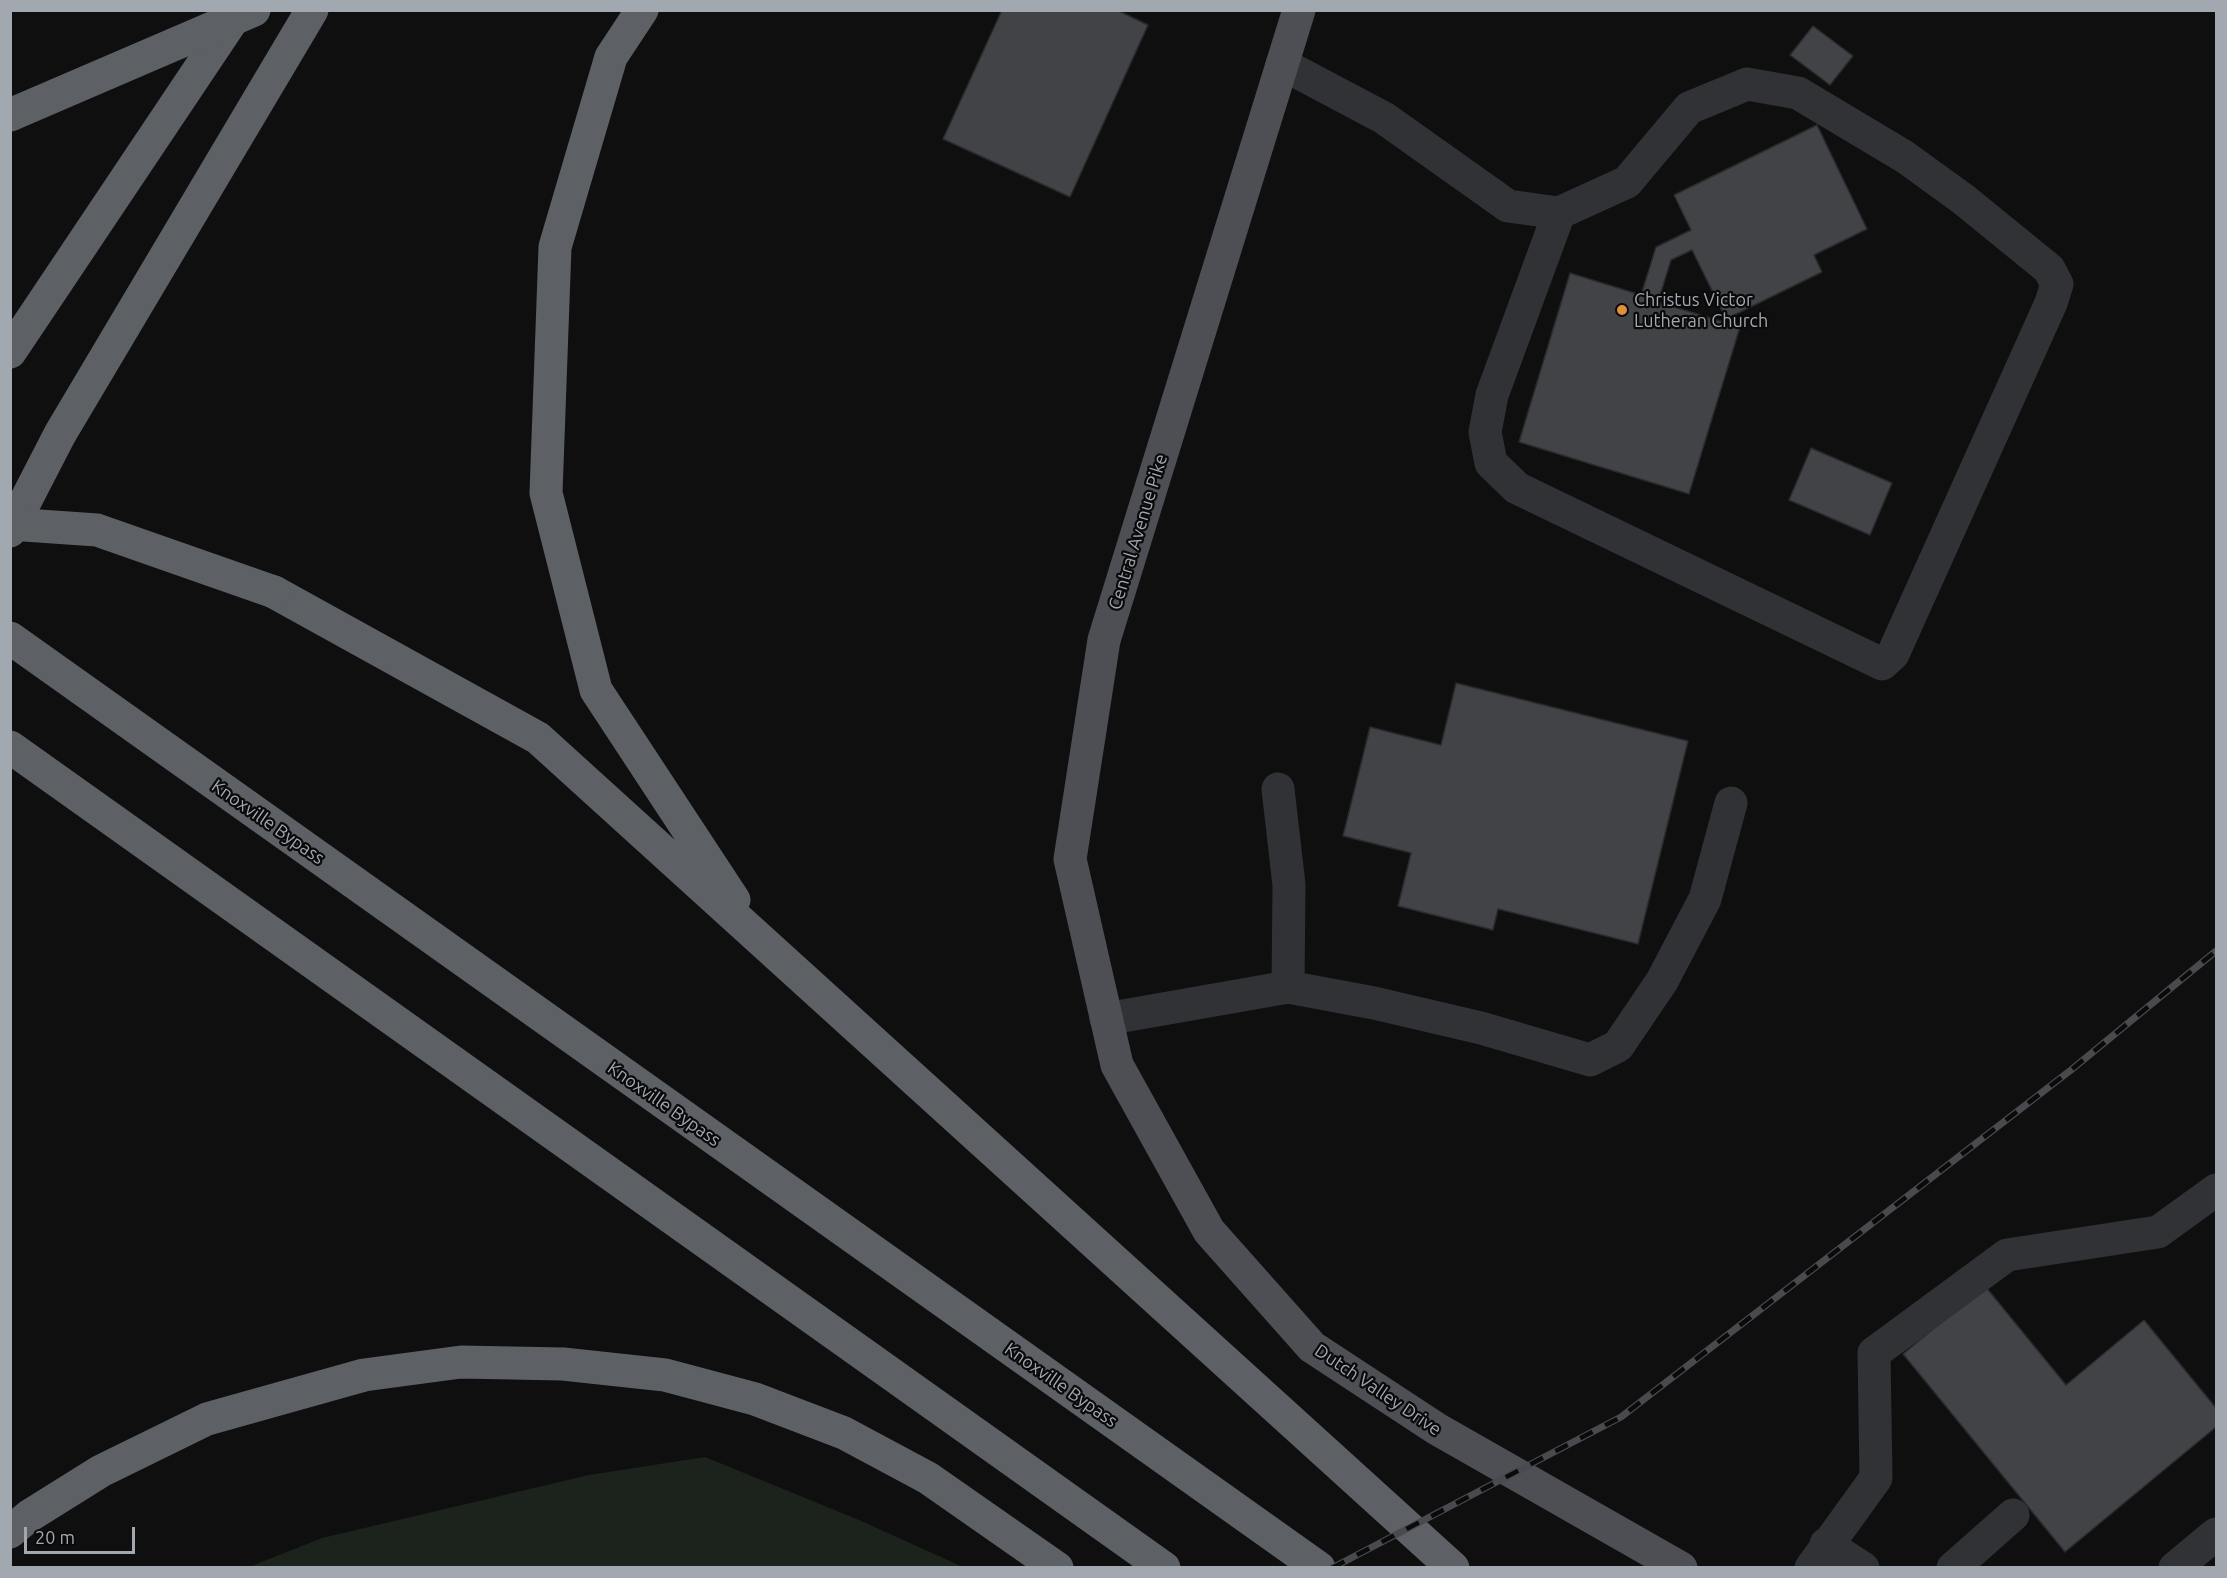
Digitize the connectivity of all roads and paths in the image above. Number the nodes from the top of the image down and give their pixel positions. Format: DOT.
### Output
graph roads {
  1 [pos="239,10"];
  2 [pos="254,10"];
  3 [pos="312,10"];
  4 [pos="642,10"];
  5 [pos="1299,10"];
  6 [pos="1282,64"];
  7 [pos="10,115"];
  8 [pos="1559,213"];
  9 [pos="10,352"];
  10 [pos="10,524"];
  11 [pos="10,531"];
  12 [pos="10,623"];
  13 [pos="22,647"];
  14 [pos="17,752"];
  15 [pos="1278,789"];
  16 [pos="1731,803"];
  17 [pos="761,941"];
  18 [pos="1288,987"];
  19 [pos="1106,1019"];
  20 [pos="1117,1065"];
  21 [pos="2217,1190"];
  22 [pos="2013,1515"];
  23 [pos="10,1532"];
  24 [pos="2212,1545"];
  25 [pos="1818,1556"];
  26 [pos="1057,1568"];
  27 [pos="1164,1568"];
  28 [pos="1319,1568"];
  29 [pos="1454,1568"];
  30 [pos="1682,1568"];
  31 [pos="1863,1568"];
  32 [pos="1953,1568"];
  33 [pos="2175,1568"];
  1 -- 9 [label="highway"];
  2 -- 7 [label="highway, bridge"];
  3 -- 11 [label="highway"];
  4 -- 17 [label="highway"];
  5 -- 6 [label="main road, Central Avenue Pike"];
  6 -- 8 [label="street"];
  6 -- 19 [label="main road, Central Avenue Pike"];
  8 -- 8 [label="street"];
  10 -- 17 [label="highway, bridge"];
  12 -- 13 [label="highway, Knoxville Bypass"];
  13 -- 28 [label="highway, Knoxville Bypass"];
  14 -- 27 [label="highway"];
  15 -- 18 [label="street"];
  16 -- 18 [label="street"];
  17 -- 29 [label="highway"];
  18 -- 19 [label="street"];
  19 -- 20 [label="main road, Central Avenue Pike"];
  20 -- 30 [label="main road, Dutch Valley Drive"];
  21 -- 25 [label="street"];
  22 -- 32 [label="street"];
  23 -- 26 [label="highway"];
  24 -- 33 [label="street"];
  25 -- 31 [label="street"];
}
